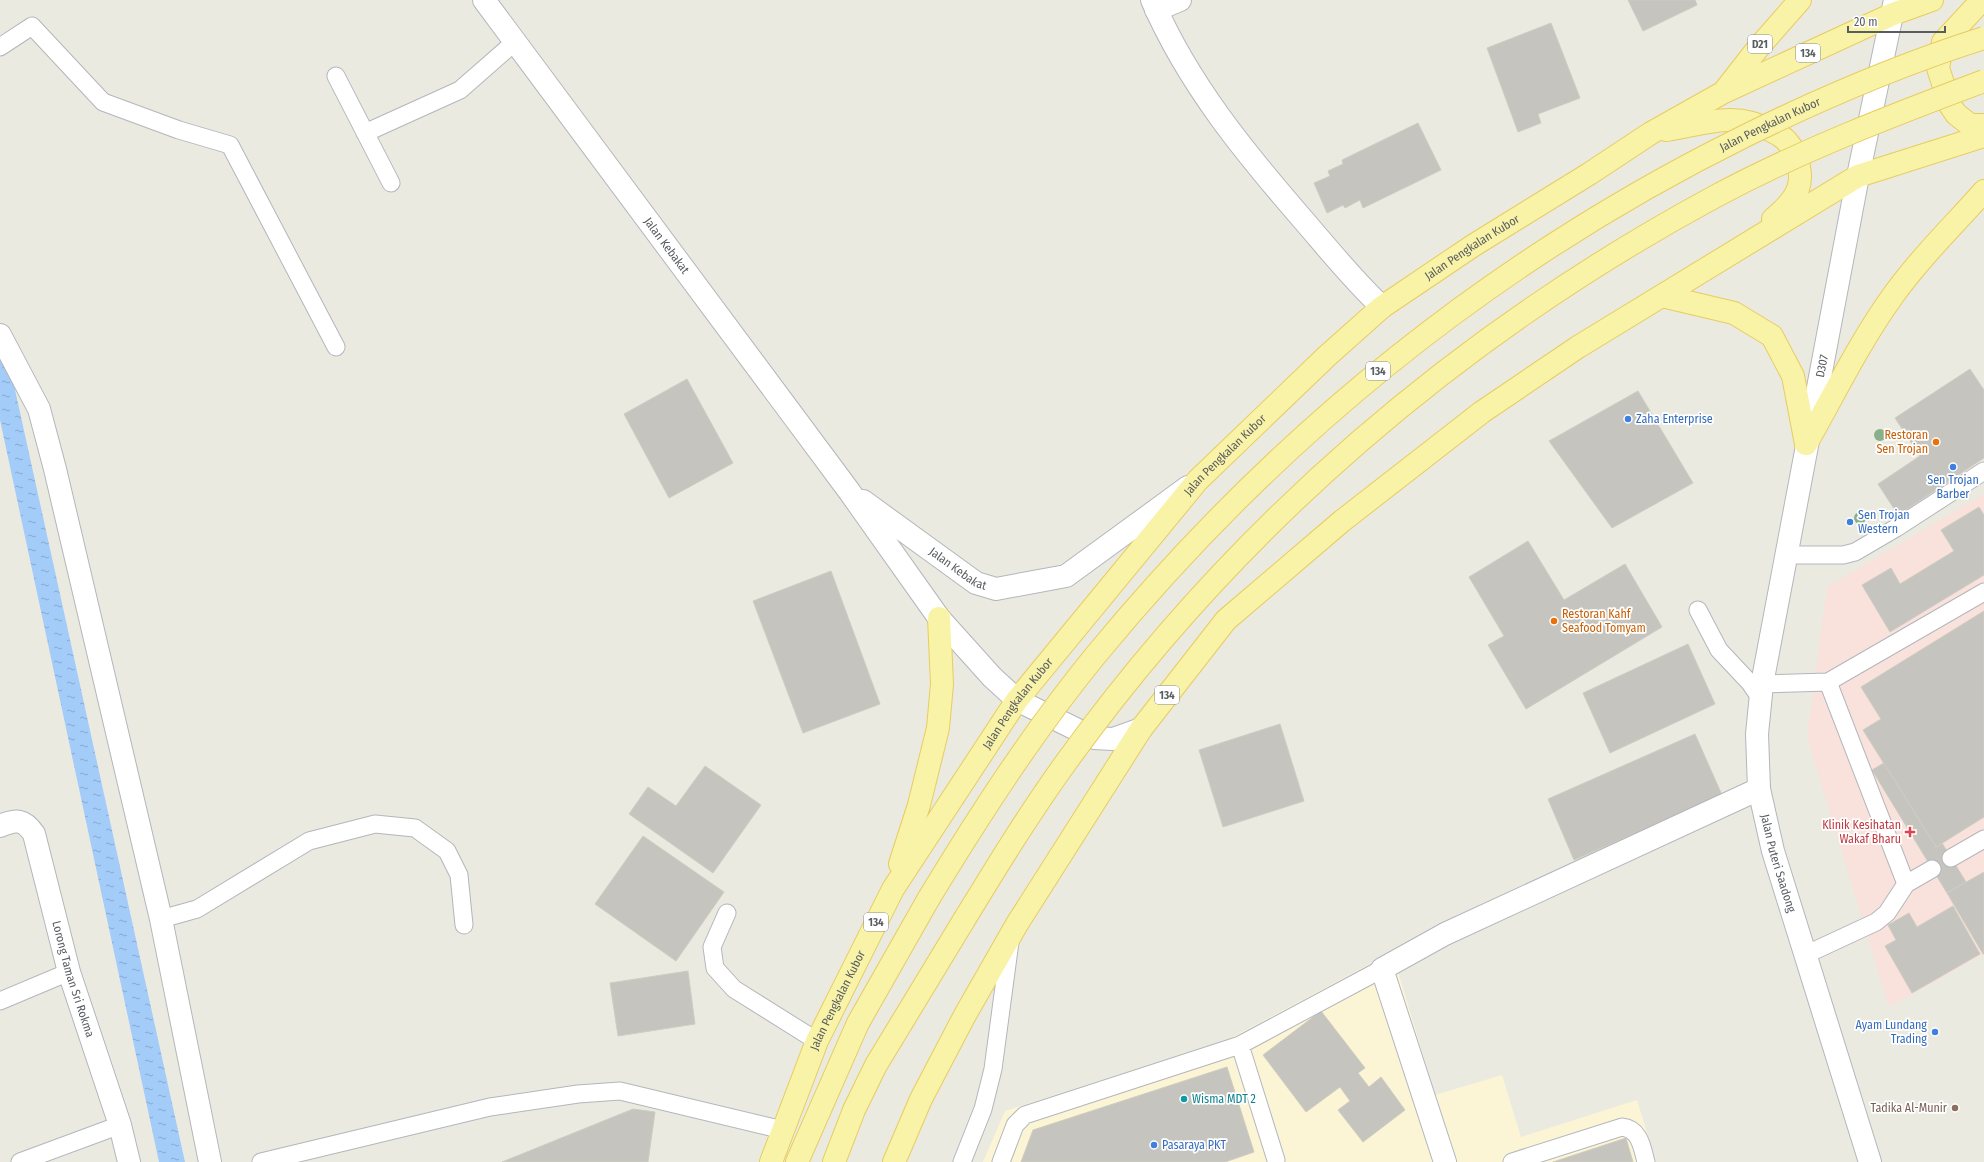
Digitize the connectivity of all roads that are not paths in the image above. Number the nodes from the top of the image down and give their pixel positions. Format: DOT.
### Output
graph roads {
  1 [pos="484,0"];
  2 [pos="1180,0"];
  3 [pos="1800,0"];
  4 [pos="1932,0"];
  5 [pos="1982,0"];
  6 [pos="1154,5"];
  7 [pos="1894,7"];
  8 [pos="1984,38"];
  9 [pos="516,40"];
  10 [pos="0,47"];
  11 [pos="336,76"];
  12 [pos="1984,81"];
  13 [pos="1724,92"];
  14 [pos="1984,125"];
  15 [pos="365,133"];
  16 [pos="1651,133"];
  17 [pos="1984,136"];
  18 [pos="1858,176"];
  19 [pos="390,182"];
  20 [pos="1984,191"];
  21 [pos="1747,243"];
  22 [pos="1662,296"];
  23 [pos="1382,307"];
  24 [pos="0,335"];
  25 [pos="336,347"];
  26 [pos="1806,444"];
  27 [pos="1984,471"];
  28 [pos="1198,480"];
  29 [pos="850,491"];
  30 [pos="1787,555"];
  31 [pos="1984,592"];
  32 [pos="1698,610"];
  33 [pos="939,618"];
  34 [pos="1828,682"];
  35 [pos="1762,692"];
  36 [pos="1017,700"];
  37 [pos="1142,729"];
  38 [pos="1759,789"];
  39 [pos="0,826"];
  40 [pos="1984,839"];
  41 [pos="1951,858"];
  42 [pos="1932,869"];
  43 [pos="1906,884"];
  44 [pos="892,888"];
  45 [pos="727,913"];
  46 [pos="161,919"];
  47 [pos="464,925"];
  48 [pos="1010,936"];
  49 [pos="1805,954"];
  50 [pos="1382,970"];
  51 [pos="69,972"];
  52 [pos="0,1001"];
  53 [pos="817,1041"];
  54 [pos="1240,1045"];
  55 [pos="120,1125"];
  56 [pos="783,1130"];
  57 [pos="1439,1160"];
  58 [pos="1274,1161"];
  59 [pos="20,1162"];
  60 [pos="129,1162"];
  61 [pos="210,1162"];
  62 [pos="261,1162"];
  63 [pos="771,1162"];
  64 [pos="797,1162"];
  65 [pos="834,1162"];
  66 [pos="894,1162"];
  67 [pos="962,1162"];
  68 [pos="1001,1162"];
  69 [pos="1512,1162"];
  70 [pos="1646,1162"];
  71 [pos="1870,1162"];
  1 -- 9 [label="street, Jalan Kebakat"];
  2 -- 6 [label="street"];
  3 -- 13 [label="main road, D21"];
  4 -- 7 [label="main road, Jalan Pengkalan Kubor / 134"];
  5 -- 14 [label="main road"];
  6 -- 23 [label="street"];
  7 -- 13 [label="main road, Jalan Pengkalan Kubor / 134"];
  7 -- 18 [label="street, D307"];
  8 -- 64 [label="main road, Jalan Pengkalan Kubor / 134, bridge"];
  9 -- 15 [label="lane"];
  9 -- 29 [label="street, Jalan Kebakat"];
  10 -- 25 [label="lane"];
  11 -- 15 [label="lane"];
  12 -- 65 [label="main road, bridge"];
  13 -- 16 [label="main road, Jalan Pengkalan Kubor / 134"];
  15 -- 19 [label="lane"];
  16 -- 21 [label="main road"];
  16 -- 23 [label="main road, Jalan Pengkalan Kubor / 134"];
  17 -- 18 [label="main road, 134"];
  18 -- 21 [label="main road, 134"];
  18 -- 26 [label="street, D307"];
  20 -- 26 [label="main road"];
  21 -- 22 [label="main road, 134"];
  22 -- 26 [label="main road"];
  22 -- 37 [label="main road, 134"];
  23 -- 28 [label="main road, Jalan Pengkalan Kubor / 134"];
  24 -- 46 [label="street"];
  26 -- 30 [label="street, D307"];
  27 -- 30 [label="lane"];
  28 -- 29 [label="street, Jalan Kebakat"];
  28 -- 36 [label="main road, Jalan Pengkalan Kubor / 134"];
  29 -- 33 [label="street, Jalan Kebakat"];
  30 -- 35 [label="street, Jalan Puteri Saadong"];
  31 -- 34 [label="lane"];
  32 -- 35 [label="lane"];
  33 -- 36 [label="street, Jalan Kebakat"];
  33 -- 44 [label="main road"];
  34 -- 35 [label="lane"];
  34 -- 43 [label="lane"];
  35 -- 38 [label="street, Jalan Puteri Saadong"];
  36 -- 37 [label="street, Jalan Kebakat"];
  36 -- 44 [label="main road, Jalan Pengkalan Kubor / 134"];
  37 -- 48 [label="main road, 134"];
  38 -- 49 [label="street, Jalan Puteri Saadong"];
  38 -- 50 [label="street"];
  39 -- 51 [label="street, Lorong Taman Sri Rokma"];
  40 -- 41 [label="lane"];
  42 -- 43 [label="lane"];
  43 -- 49 [label="lane"];
  44 -- 53 [label="main road, Jalan Pengkalan Kubor / 134"];
  45 -- 53 [label="lane"];
  46 -- 47 [label="lane"];
  46 -- 61 [label="street"];
  48 -- 66 [label="main road, 134"];
  48 -- 67 [label="lane"];
  49 -- 71 [label="street, Jalan Puteri Saadong"];
  50 -- 54 [label="lane"];
  50 -- 57 [label="street"];
  51 -- 52 [label="lane"];
  51 -- 55 [label="street, Lorong Taman Sri Rokma"];
  53 -- 56 [label="main road, Jalan Pengkalan Kubor / 134"];
  54 -- 58 [label="lane"];
  54 -- 68 [label="lane"];
  55 -- 59 [label="lane"];
  55 -- 60 [label="street, Lorong Taman Sri Rokma"];
  56 -- 62 [label="lane"];
  56 -- 63 [label="main road, Jalan Pengkalan Kubor / 134"];
  69 -- 70 [label="lane"];
}
